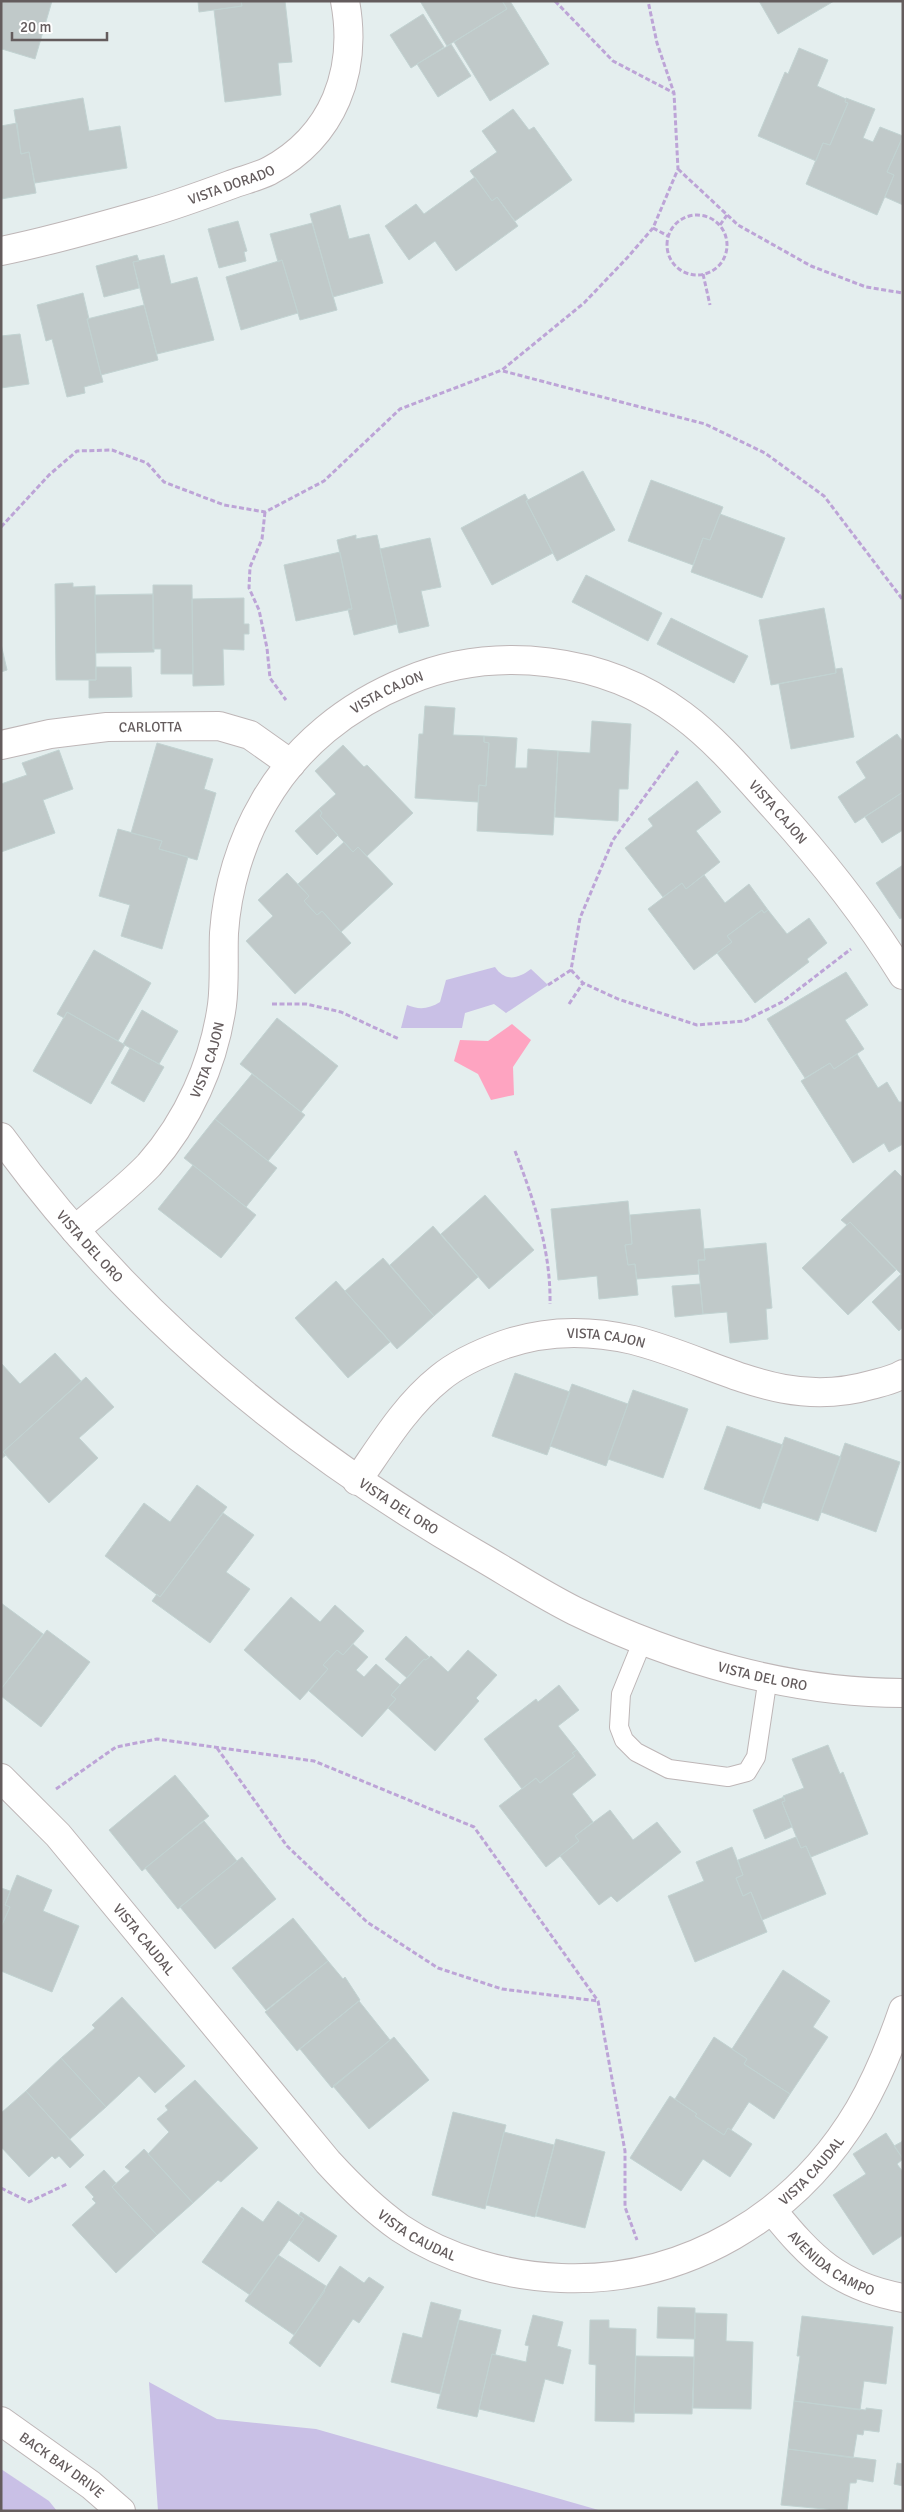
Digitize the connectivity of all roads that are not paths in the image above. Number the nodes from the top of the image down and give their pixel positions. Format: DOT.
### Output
graph roads {
  1 [pos="346,1"];
  2 [pos="1,251"];
  3 [pos="1,744"];
  4 [pos="290,764"];
  5 [pos="903,975"];
  6 [pos="1,1137"];
  7 [pos="75,1230"];
  8 [pos="903,1374"];
  9 [pos="357,1481"];
  10 [pos="643,1640"];
  11 [pos="768,1676"];
  12 [pos="903,1693"];
  13 [pos="1,1778"];
  14 [pos="903,2010"];
  15 [pos="772,2210"];
  16 [pos="903,2298"];
  17 [pos="1,2422"];
  18 [pos="121,2511"];
  1 -- 2 [label="street, VISTA DORADO"];
  3 -- 4 [label="street, CARLOTTA"];
  4 -- 5 [label="street, VISTA CAJON"];
  4 -- 7 [label="street, VISTA CAJON"];
  6 -- 7 [label="street, VISTA DEL ORO"];
  7 -- 9 [label="street, VISTA DEL ORO"];
  8 -- 9 [label="street, VISTA CAJON"];
  9 -- 10 [label="street, VISTA DEL ORO"];
  10 -- 11 [label="street, VISTA DEL ORO"];
  10 -- 11 [label="lane"];
  11 -- 12 [label="street, VISTA DEL ORO"];
  13 -- 15 [label="street, VISTA CAUDAL"];
  14 -- 15 [label="street, VISTA CAUDAL"];
  15 -- 16 [label="street, AVENIDA CAMPO"];
  17 -- 18 [label="street, BACK BAY DRIVE"];
}
